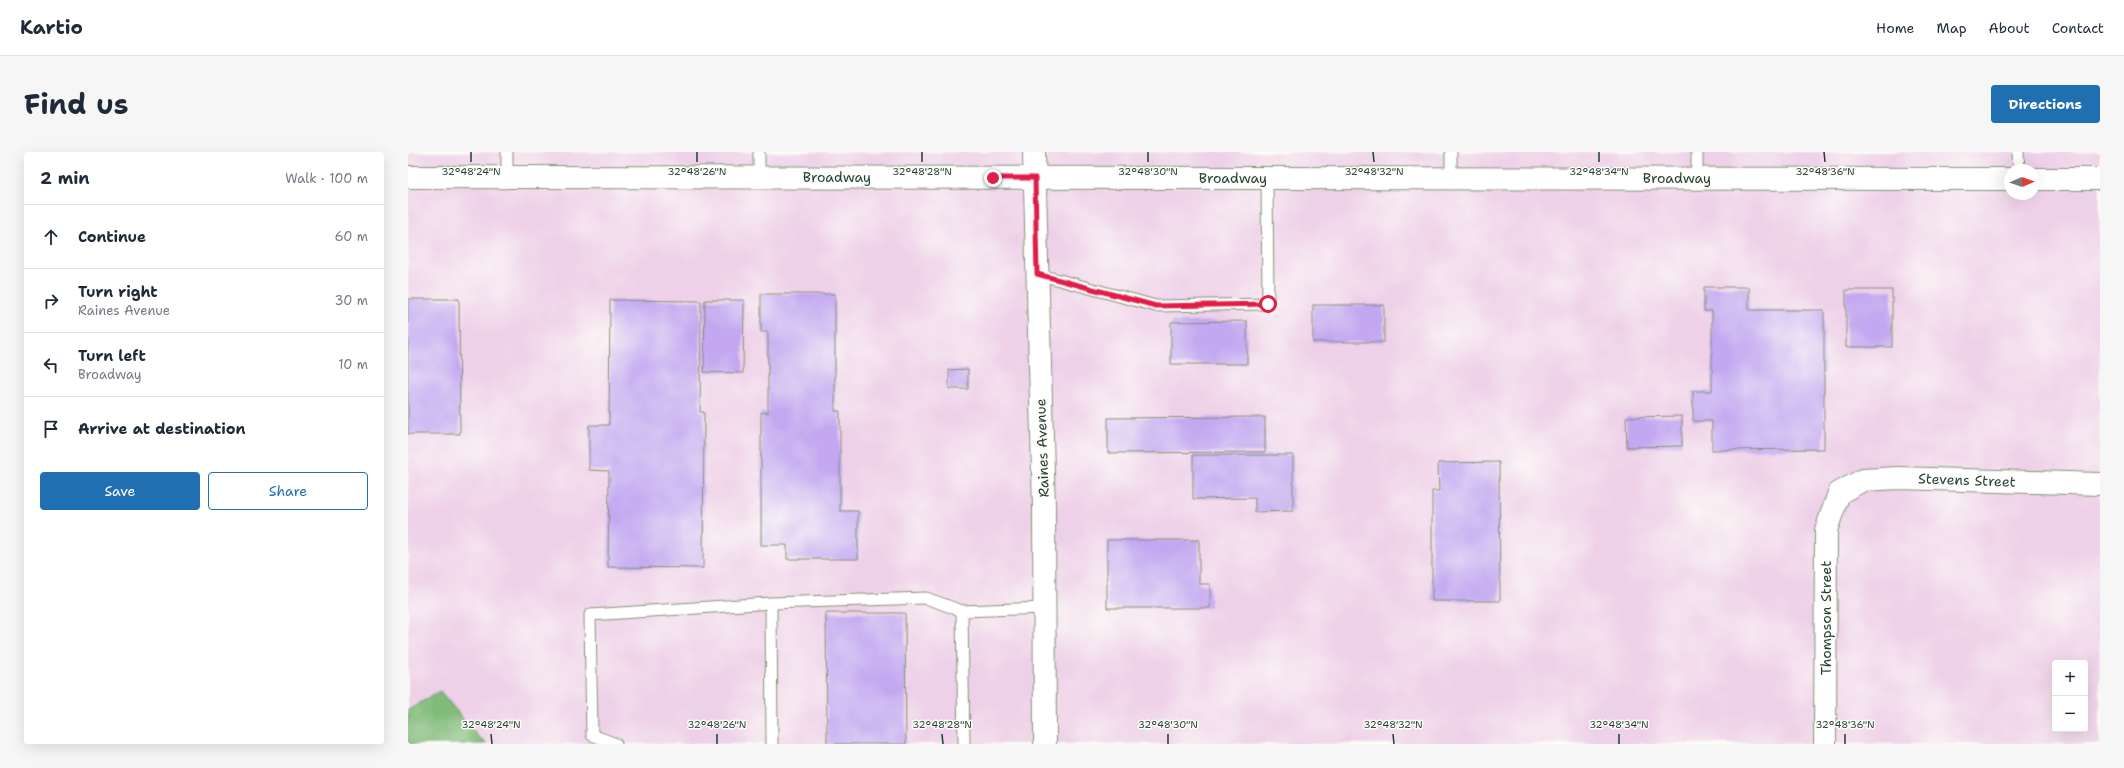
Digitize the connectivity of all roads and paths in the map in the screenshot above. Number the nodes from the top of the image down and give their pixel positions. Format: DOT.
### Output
graph roads {
  1 [pos="507,152"];
  2 [pos="759,152"];
  3 [pos="1034,152"];
  4 [pos="1451,152"];
  5 [pos="1696,152"];
  6 [pos="2018,152"];
  7 [pos="2019,164"];
  8 [pos="408,177"];
  9 [pos="507,177"];
  10 [pos="759,177"];
  11 [pos="1035,178"];
  12 [pos="1266,178"];
  13 [pos="1451,178"];
  14 [pos="1697,178"];
  15 [pos="2004,179"];
  16 [pos="2040,179"];
  17 [pos="2100,179"];
  18 [pos="1037,274"];
  19 [pos="2100,484"];
  20 [pos="1839,493"];
  21 [pos="772,603"];
  22 [pos="1044,608"];
  23 [pos="962,611"];
  24 [pos="616,744"];
  25 [pos="772,744"];
  26 [pos="964,744"];
  27 [pos="1045,744"];
  28 [pos="1825,744"];
  1 -- 9 [label="lane"];
  2 -- 10 [label="lane"];
  3 -- 11 [label="main road, Raines Avenue"];
  4 -- 13 [label="lane"];
  5 -- 14 [label="lane"];
  6 -- 7 [label="lane"];
  8 -- 9 [label="main road, Broadway"];
  9 -- 10 [label="main road, Broadway"];
  10 -- 11 [label="main road, Broadway"];
  11 -- 12 [label="main road, Broadway"];
  11 -- 18 [label="main road, Raines Avenue"];
  12 -- 13 [label="main road, Broadway"];
  12 -- 18 [label="lane"];
  13 -- 14 [label="main road, Broadway"];
  14 -- 15 [label="main road, Broadway"];
  16 -- 17 [label="main road"];
  18 -- 22 [label="main road, Raines Avenue"];
  19 -- 20 [label="main road, Stevens Street"];
  20 -- 28 [label="main road, Thompson Street"];
  21 -- 23 [label="lane"];
  21 -- 24 [label="lane"];
  21 -- 25 [label="lane"];
  22 -- 23 [label="lane"];
  22 -- 27 [label="main road, Raines Avenue"];
  23 -- 26 [label="lane"];
}
